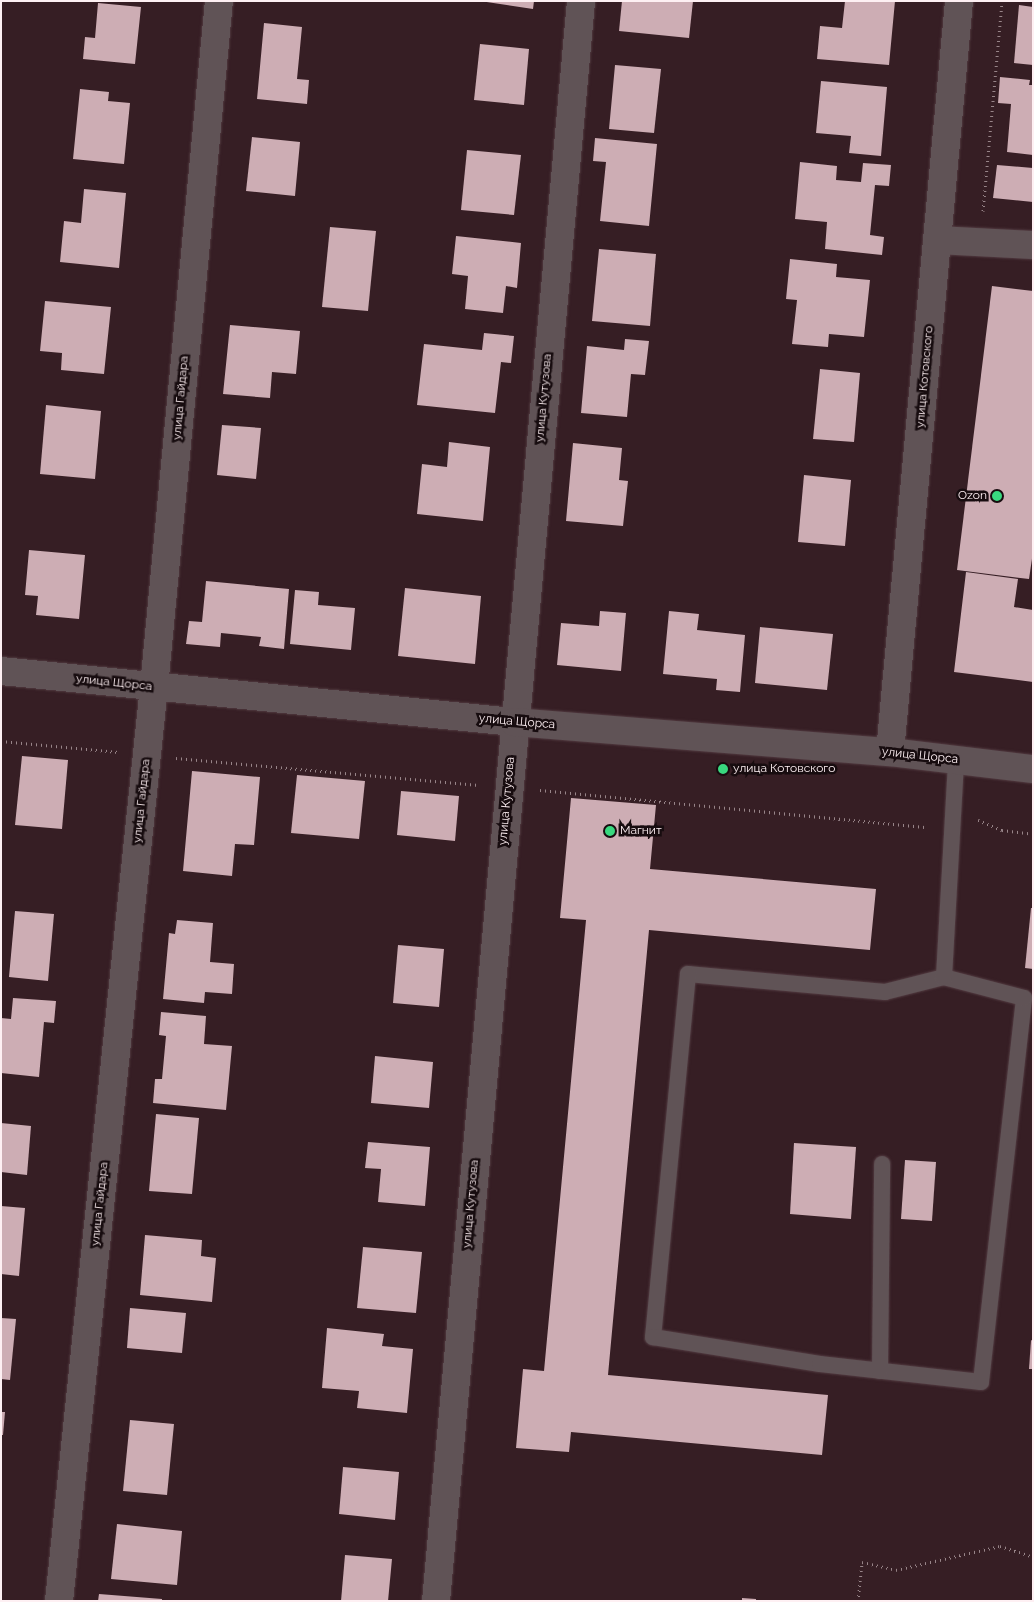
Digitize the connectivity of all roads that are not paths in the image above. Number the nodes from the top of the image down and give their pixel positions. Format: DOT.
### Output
graph roads {
  1 [pos="219,1"];
  2 [pos="581,1"];
  3 [pos="959,1"];
  4 [pos="937,240"];
  5 [pos="1033,245"];
  6 [pos="1,671"];
  7 [pos="154,687"];
  8 [pos="514,722"];
  9 [pos="890,752"];
  10 [pos="956,760"];
  11 [pos="1033,770"];
  12 [pos="944,977"];
  13 [pos="882,1164"];
  14 [pos="880,1371"];
  15 [pos="59,1601"];
  16 [pos="436,1601"];
  1 -- 7 [label="street, улица Гайдара"];
  2 -- 8 [label="street, улица Кутузова"];
  3 -- 4 [label="street, улица Котовского"];
  4 -- 5 [label="street"];
  4 -- 9 [label="street, улица Котовского"];
  6 -- 7 [label="street, улица Щорса"];
  7 -- 8 [label="street, улица Щорса"];
  7 -- 15 [label="street, улица Гайдара"];
  8 -- 9 [label="street, улица Щорса"];
  8 -- 16 [label="street, улица Кутузова"];
  9 -- 10 [label="street, улица Щорса"];
  10 -- 11 [label="street, улица Щорса"];
  10 -- 12 [label="lane"];
  12 -- 14 [label="lane"];
  12 -- 14 [label="lane"];
  13 -- 14 [label="lane"];
}
